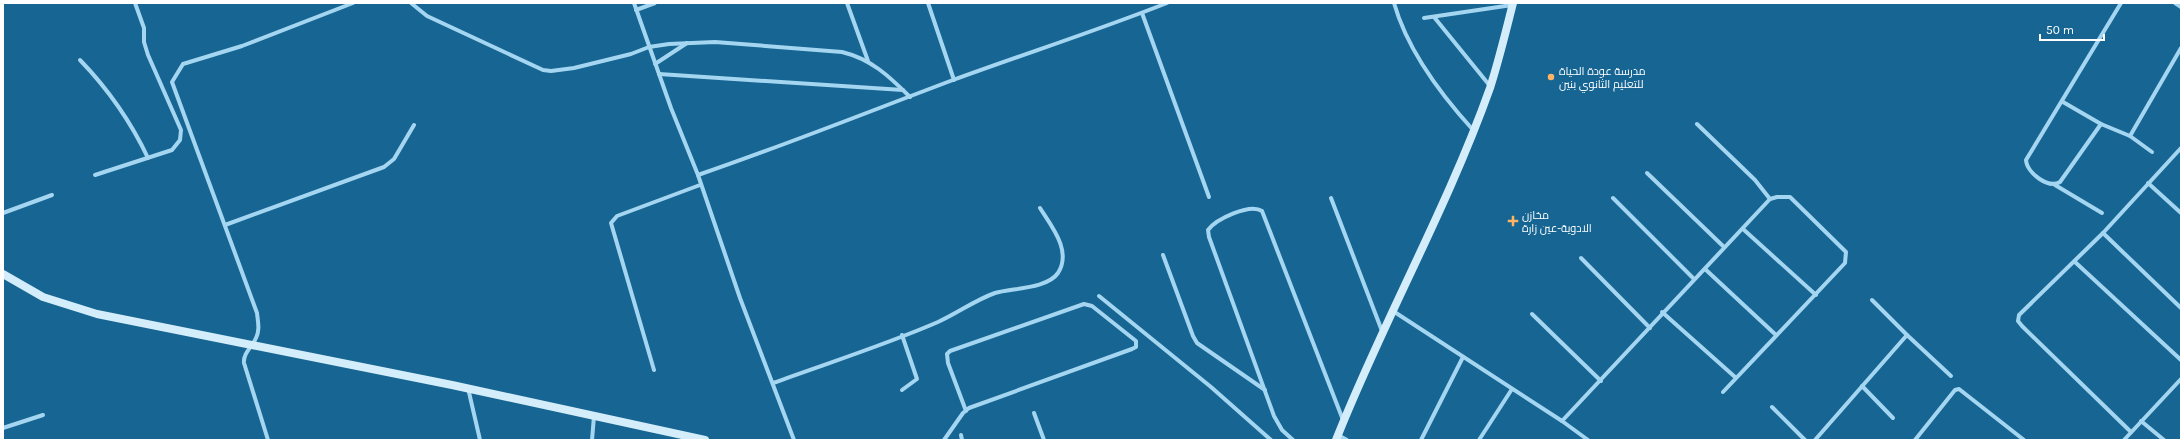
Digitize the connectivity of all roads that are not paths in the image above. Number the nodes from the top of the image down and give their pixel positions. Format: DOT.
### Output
graph roads {
  1 [pos="135,3"];
  2 [pos="353,3"];
  3 [pos="410,3"];
  4 [pos="634,3"];
  5 [pos="654,3"];
  6 [pos="847,3"];
  7 [pos="928,3"];
  8 [pos="1167,3"];
  9 [pos="1394,3"];
  10 [pos="2121,3"];
  11 [pos="2175,3"];
  12 [pos="1512,4"];
  13 [pos="2181,6"];
  14 [pos="636,10"];
  15 [pos="1142,13"];
  16 [pos="1434,17"];
  17 [pos="1424,18"];
  18 [pos="688,43"];
  19 [pos="649,47"];
  20 [pos="2181,48"];
  21 [pos="80,60"];
  22 [pos="868,61"];
  23 [pos="655,64"];
  24 [pos="659,74"];
  25 [pos="954,80"];
  26 [pos="1490,86"];
  27 [pos="903,90"];
  28 [pos="910,97"];
  29 [pos="2063,102"];
  30 [pos="1697,124"];
  31 [pos="2101,124"];
  32 [pos="414,125"];
  33 [pos="1474,131"];
  34 [pos="2130,136"];
  35 [pos="2181,148"];
  36 [pos="2152,152"];
  37 [pos="148,158"];
  38 [pos="1647,173"];
  39 [pos="95,175"];
  40 [pos="698,176"];
  41 [pos="2148,183"];
  42 [pos="700,185"];
  43 [pos="2055,185"];
  44 [pos="52,195"];
  45 [pos="1209,197"];
  46 [pos="1331,198"];
  47 [pos="1613,198"];
  48 [pos="1770,199"];
  49 [pos="1040,208"];
  50 [pos="3,213"];
  51 [pos="2181,213"];
  52 [pos="2102,214"];
  53 [pos="225,225"];
  54 [pos="1743,229"];
  55 [pos="2103,233"];
  56 [pos="1724,247"];
  57 [pos="1163,255"];
  58 [pos="1581,258"];
  59 [pos="2075,262"];
  60 [pos="1705,268"];
  61 [pos="3,274"];
  62 [pos="1694,279"];
  63 [pos="1816,295"];
  64 [pos="1099,296"];
  65 [pos="1872,300"];
  66 [pos="2181,308"];
  67 [pos="1392,311"];
  68 [pos="1662,312"];
  69 [pos="1532,314"];
  70 [pos="1650,328"];
  71 [pos="1383,331"];
  72 [pos="1776,335"];
  73 [pos="1907,335"];
  74 [pos="902,336"];
  75 [pos="251,346"];
  76 [pos="1463,357"];
  77 [pos="2181,360"];
  78 [pos="654,370"];
  79 [pos="1951,376"];
  80 [pos="1735,377"];
  81 [pos="2181,379"];
  82 [pos="1601,381"];
  83 [pos="773,383"];
  84 [pos="1862,386"];
  85 [pos="468,388"];
  86 [pos="902,390"];
  87 [pos="1265,390"];
  88 [pos="1512,390"];
  89 [pos="1723,392"];
  90 [pos="1772,407"];
  91 [pos="966,411"];
  92 [pos="1034,413"];
  93 [pos="43,415"];
  94 [pos="594,416"];
  95 [pos="1893,418"];
  96 [pos="1343,420"];
  97 [pos="1562,421"];
  98 [pos="2141,422"];
  99 [pos="3,428"];
  100 [pos="2131,432"];
  101 [pos="1337,437"];
  102 [pos="268,440"];
  103 [pos="480,440"];
  104 [pos="592,440"];
  105 [pos="705,440"];
  106 [pos="794,440"];
  107 [pos="944,440"];
  108 [pos="1044,440"];
  109 [pos="1271,440"];
  110 [pos="1293,440"];
  111 [pos="1347,440"];
  112 [pos="1421,440"];
  113 [pos="1479,440"];
  114 [pos="1588,440"];
  115 [pos="1805,440"];
  116 [pos="1815,440"];
  117 [pos="1915,440"];
  118 [pos="2024,440"];
  119 [pos="2124,440"];
  120 [pos="2164,440"];
  1 -- 37 [label="street"];
  2 -- 53 [label="street"];
  3 -- 19 [label="street"];
  4 -- 14 [label="street"];
  5 -- 14 [label="street"];
  6 -- 22 [label="street"];
  7 -- 25 [label="street"];
  8 -- 15 [label="street"];
  9 -- 33 [label="street"];
  10 -- 29 [label="street"];
  11 -- 13 [label="street"];
  12 -- 16 [label="street"];
  12 -- 26 [label="main road"];
  14 -- 19 [label="street"];
  15 -- 25 [label="street"];
  15 -- 45 [label="street"];
  16 -- 17 [label="street"];
  16 -- 26 [label="street"];
  18 -- 19 [label="street"];
  18 -- 22 [label="street"];
  18 -- 23 [label="street"];
  19 -- 23 [label="street"];
  20 -- 34 [label="street"];
  21 -- 37 [label="street"];
  22 -- 27 [label="street"];
  23 -- 24 [label="street"];
  24 -- 27 [label="street"];
  24 -- 40 [label="street"];
  25 -- 28 [label="street"];
  26 -- 33 [label="main road"];
  27 -- 28 [label="street"];
  28 -- 40 [label="street"];
  29 -- 31 [label="street"];
  29 -- 43 [label="street"];
  30 -- 48 [label="street"];
  31 -- 34 [label="street"];
  31 -- 43 [label="street"];
  32 -- 53 [label="street"];
  33 -- 67 [label="main road"];
  34 -- 36 [label="street"];
  35 -- 41 [label="street"];
  37 -- 39 [label="street"];
  38 -- 56 [label="street"];
  40 -- 42 [label="street"];
  41 -- 51 [label="street"];
  41 -- 55 [label="street"];
  42 -- 78 [label="street"];
  42 -- 83 [label="street"];
  43 -- 52 [label="street"];
  44 -- 50 [label="street"];
  46 -- 71 [label="street"];
  47 -- 62 [label="street"];
  48 -- 54 [label="street"];
  48 -- 63 [label="street"];
  49 -- 74 [label="street"];
  53 -- 75 [label="street"];
  54 -- 56 [label="street"];
  54 -- 63 [label="street"];
  55 -- 59 [label="street"];
  55 -- 66 [label="street"];
  56 -- 60 [label="street"];
  57 -- 87 [label="street"];
  58 -- 70 [label="street"];
  59 -- 77 [label="street"];
  59 -- 100 [label="street"];
  60 -- 62 [label="street"];
  60 -- 72 [label="street"];
  61 -- 75 [label="main road"];
  62 -- 68 [label="street"];
  63 -- 72 [label="street"];
  64 -- 109 [label="street"];
  65 -- 73 [label="street"];
  67 -- 71 [label="main road"];
  67 -- 76 [label="street"];
  68 -- 70 [label="street"];
  68 -- 80 [label="street"];
  69 -- 82 [label="street"];
  70 -- 82 [label="street"];
  71 -- 96 [label="main road"];
  72 -- 80 [label="street"];
  73 -- 79 [label="street"];
  73 -- 84 [label="street"];
  74 -- 83 [label="street"];
  74 -- 86 [label="street"];
  75 -- 85 [label="main road"];
  75 -- 102 [label="street"];
  76 -- 88 [label="street"];
  76 -- 112 [label="street"];
  80 -- 89 [label="street"];
  81 -- 98 [label="street"];
  82 -- 97 [label="street"];
  83 -- 106 [label="street"];
  84 -- 95 [label="street"];
  84 -- 116 [label="street"];
  85 -- 94 [label="main road"];
  85 -- 103 [label="street"];
  87 -- 96 [label="street"];
  87 -- 110 [label="street"];
  88 -- 97 [label="street"];
  88 -- 113 [label="street"];
  90 -- 115 [label="street"];
  91 -- 91 [label="street"];
  91 -- 107 [label="street"];
  92 -- 108 [label="street"];
  93 -- 99 [label="street"];
  94 -- 104 [label="street"];
  94 -- 105 [label="main road"];
  96 -- 101 [label="main road"];
  97 -- 114 [label="street"];
  98 -- 100 [label="street"];
  98 -- 120 [label="street"];
  100 -- 119 [label="street"];
  101 -- 111 [label="street"];
  117 -- 118 [label="street"];
}
